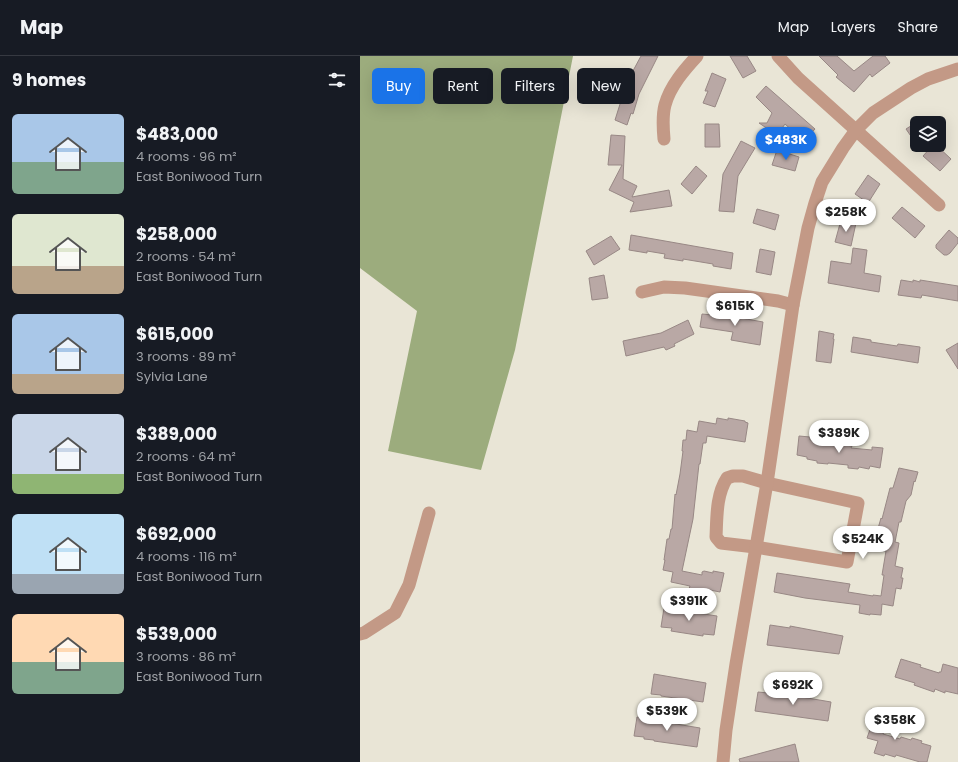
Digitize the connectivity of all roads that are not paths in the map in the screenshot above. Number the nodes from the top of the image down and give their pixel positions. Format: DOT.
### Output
graph roads {
  1 [pos="697,56"];
  2 [pos="778,56"];
  3 [pos="958,69"];
  4 [pos="856,130"];
  5 [pos="664,139"];
  6 [pos="939,205"];
  7 [pos="642,292"];
  8 [pos="793,305"];
  9 [pos="767,484"];
  10 [pos="429,513"];
  11 [pos="755,547"];
  12 [pos="360,634"];
  13 [pos="723,762"];
  1 -- 5 [label="street"];
  2 -- 4 [label="street"];
  3 -- 4 [label="street"];
  4 -- 6 [label="street"];
  4 -- 8 [label="street"];
  7 -- 8 [label="street"];
  8 -- 9 [label="street"];
  9 -- 11 [label="street"];
  9 -- 11 [label="street"];
  9 -- 11 [label="street"];
  10 -- 12 [label="street"];
  11 -- 13 [label="street"];
}
